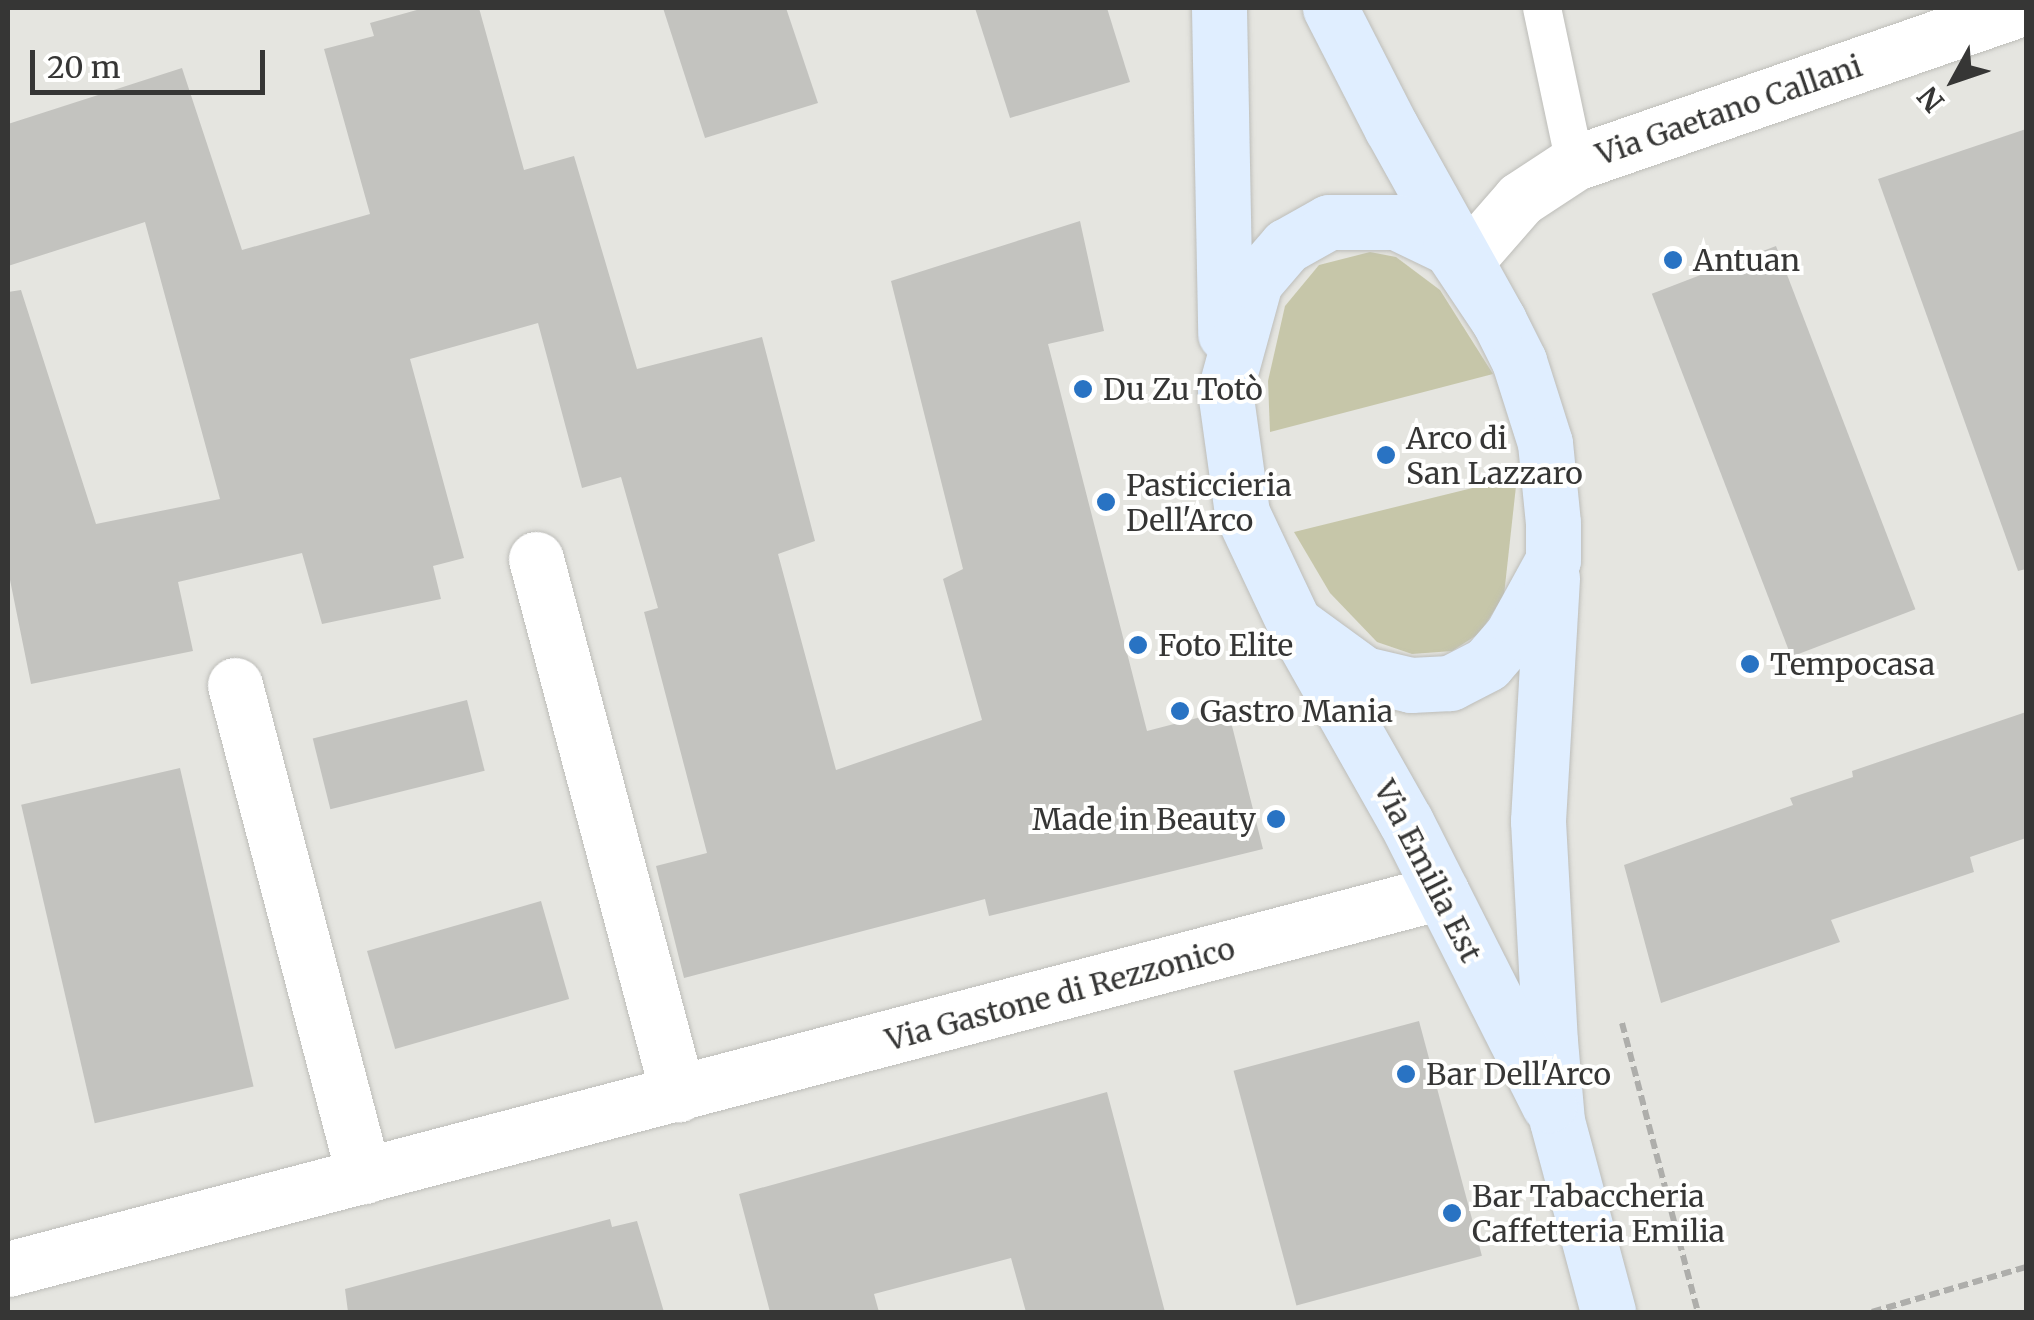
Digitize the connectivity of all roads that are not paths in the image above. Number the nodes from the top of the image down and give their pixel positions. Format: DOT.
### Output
graph roads {
  1 [pos="1218,8"];
  2 [pos="1330,8"];
  3 [pos="1542,8"];
  4 [pos="2023,8"];
  5 [pos="1575,163"];
  6 [pos="1466,261"];
  7 [pos="1499,320"];
  8 [pos="1225,391"];
  9 [pos="536,558"];
  10 [pos="1553,560"];
  11 [pos="1294,623"];
  12 [pos="235,684"];
  13 [pos="1441,892"];
  14 [pos="678,1094"];
  15 [pos="1557,1120"];
  16 [pos="364,1176"];
  17 [pos="8,1269"];
  18 [pos="1608,1312"];
  1 -- 8 [label="main road, Via Emilia Est"];
  2 -- 6 [label="main road, Via Emilia Est"];
  3 -- 5 [label="lane"];
  4 -- 5 [label="street, Via Gaetano Callani"];
  5 -- 6 [label="street, Via Gaetano Callani"];
  6 -- 7 [label="main road, Via Emilia Est"];
  7 -- 8 [label="main road, Via Emilia Est"];
  7 -- 10 [label="main road, Via Emilia Est"];
  8 -- 11 [label="main road, Via Emilia Est"];
  9 -- 14 [label="street"];
  10 -- 11 [label="main road, Via Emilia Est"];
  10 -- 15 [label="main road, Via Emilia Est"];
  11 -- 13 [label="main road, Via Emilia Est"];
  12 -- 16 [label="street"];
  13 -- 14 [label="street, Via Gastone di Rezzonico"];
  13 -- 15 [label="main road, Via Emilia Est"];
  14 -- 16 [label="street, Via Gastone di Rezzonico"];
  15 -- 18 [label="main road, Via Emilia Est"];
  16 -- 17 [label="street, Via Gastone di Rezzonico"];
}
